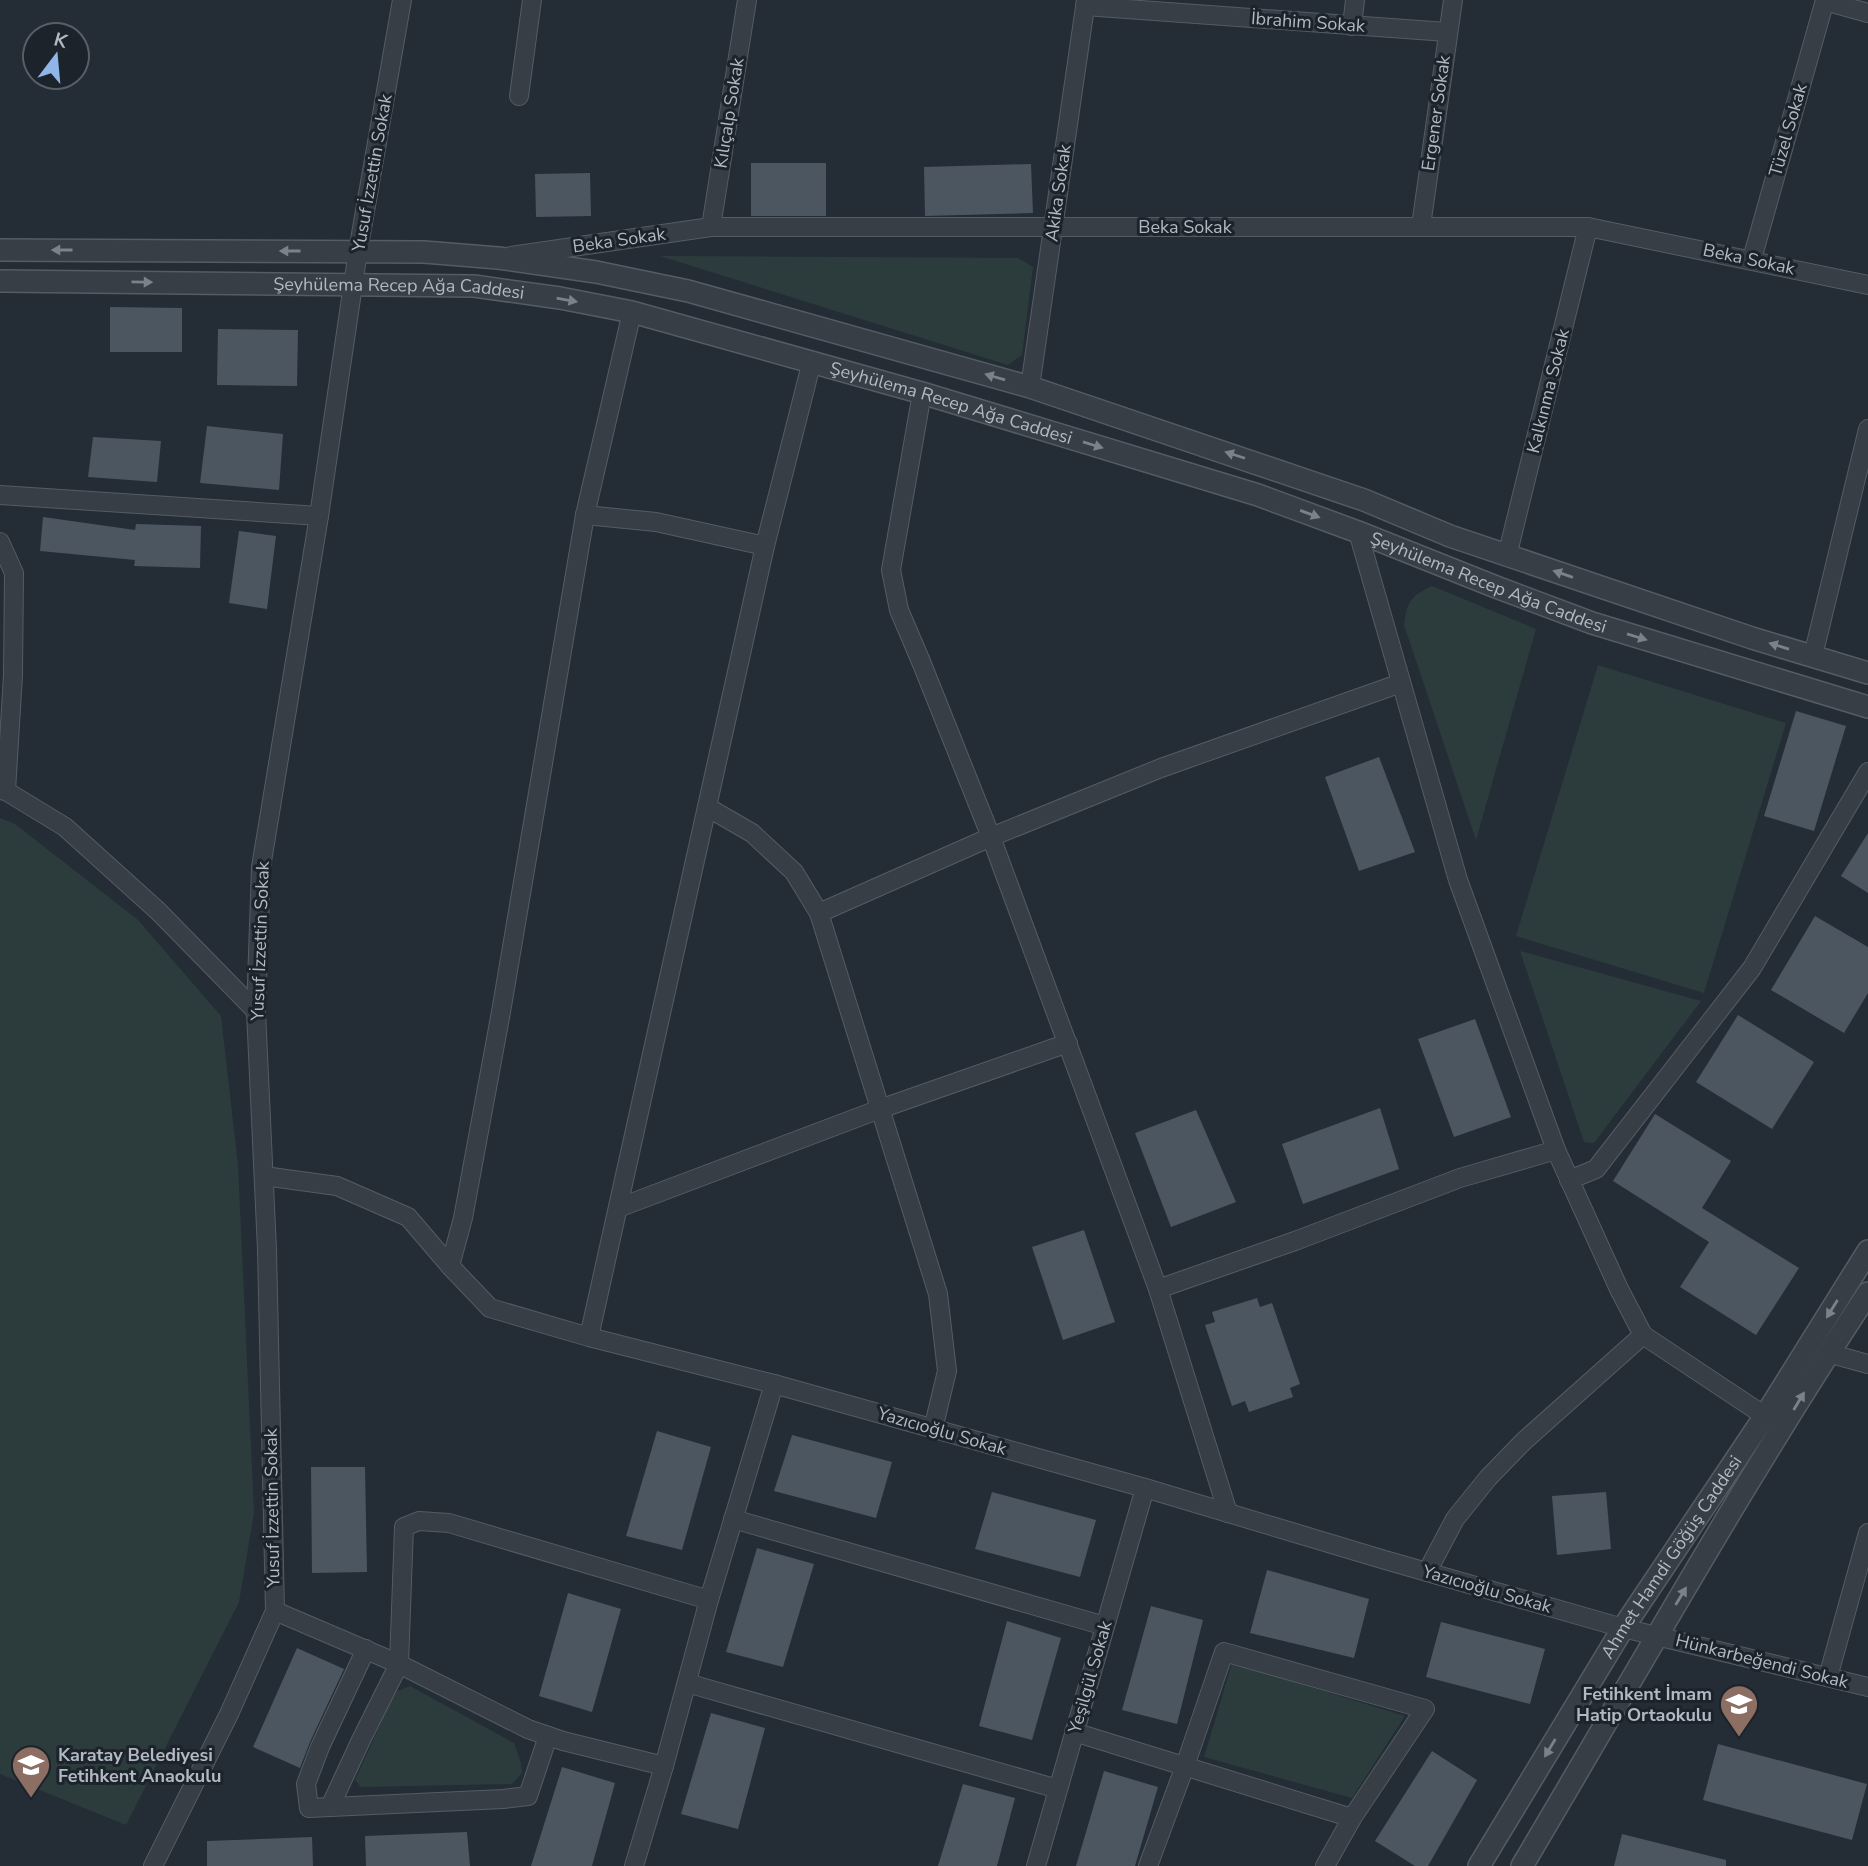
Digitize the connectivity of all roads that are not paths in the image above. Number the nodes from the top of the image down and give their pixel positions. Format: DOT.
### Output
graph roads {
  1 [pos="402,0"];
  2 [pos="532,0"];
  3 [pos="747,0"];
  4 [pos="1355,0"];
  5 [pos="1452,0"];
  6 [pos="1825,1"];
  7 [pos="1085,3"];
  8 [pos="1868,13"];
  9 [pos="1352,26"];
  10 [pos="1447,33"];
  11 [pos="519,96"];
  12 [pos="1421,226"];
  13 [pos="1588,226"];
  14 [pos="711,227"];
  15 [pos="1054,227"];
  16 [pos="0,250"];
  17 [pos="358,251"];
  18 [pos="498,258"];
  19 [pos="1752,259"];
  20 [pos="0,281"];
  21 [pos="353,285"];
  22 [pos="1868,285"];
  23 [pos="632,312"];
  24 [pos="812,361"];
  25 [pos="1030,387"];
  26 [pos="922,393"];
  27 [pos="1868,429"];
  28 [pos="0,495"];
  29 [pos="585,515"];
  30 [pos="319,516"];
  31 [pos="1358,532"];
  32 [pos="0,542"];
  33 [pos="765,546"];
  34 [pos="1507,556"];
  35 [pos="1813,656"];
  36 [pos="1868,673"];
  37 [pos="1401,683"];
  38 [pos="1868,707"];
  39 [pos="1868,772"];
  40 [pos="3,790"];
  41 [pos="707,807"];
  42 [pos="991,837"];
  43 [pos="819,913"];
  44 [pos="256,1011"];
  45 [pos="1068,1043"];
  46 [pos="880,1109"];
  47 [pos="1556,1150"];
  48 [pos="264,1176"];
  49 [pos="1569,1180"];
  50 [pos="618,1208"];
  51 [pos="1868,1251"];
  52 [pos="450,1266"];
  53 [pos="1158,1289"];
  54 [pos="1868,1293"];
  55 [pos="1643,1335"];
  56 [pos="589,1336"];
  57 [pos="1828,1353"];
  58 [pos="1868,1364"];
  59 [pos="774,1384"];
  60 [pos="1765,1416"];
  61 [pos="933,1429"];
  62 [pos="1144,1489"];
  63 [pos="1228,1513"];
  64 [pos="733,1519"];
  65 [pos="1868,1533"];
  66 [pos="1427,1572"];
  67 [pos="709,1600"];
  68 [pos="275,1611"];
  69 [pos="1105,1626"];
  70 [pos="1623,1628"];
  71 [pos="1657,1635"];
  72 [pos="366,1649"];
  73 [pos="399,1664"];
  74 [pos="1828,1677"];
  75 [pos="687,1683"];
  76 [pos="1868,1687"];
  77 [pos="1074,1732"];
  78 [pos="548,1736"];
  79 [pos="664,1766"];
  80 [pos="1185,1766"];
  81 [pos="1058,1789"];
  82 [pos="330,1807"];
  83 [pos="1352,1818"];
  84 [pos="153,1866"];
  85 [pos="634,1866"];
  86 [pos="1036,1866"];
  87 [pos="1148,1866"];
  88 [pos="1325,1866"];
  89 [pos="1479,1866"];
  90 [pos="1522,1866"];
  1 -- 17 [label="street, Yusuf İzzettin Sokak"];
  2 -- 11 [label="street"];
  3 -- 14 [label="street, Kılıçalp Sokak"];
  4 -- 9 [label="street"];
  5 -- 10 [label="street, Ergener Sokak"];
  6 -- 8 [label="street"];
  6 -- 19 [label="street, Tüzel Sokak"];
  7 -- 9 [label="street, İbrahim Sokak"];
  7 -- 15 [label="street, Akika Sokak"];
  9 -- 10 [label="street, İbrahim Sokak"];
  10 -- 12 [label="street, Ergener Sokak"];
  12 -- 13 [label="street, Beka Sokak"];
  12 -- 15 [label="street, Beka Sokak"];
  13 -- 19 [label="street, Beka Sokak"];
  13 -- 34 [label="street, Kalkınma Sokak"];
  14 -- 15 [label="street, Beka Sokak"];
  14 -- 18 [label="street, Beka Sokak"];
  15 -- 25 [label="street, Akika Sokak"];
  17 -- 16 [label="street, Şeyhülema Recep Ağa Caddesi, one-way"];
  17 -- 18 [label="street, Şeyhülema Recep Ağa Caddesi"];
  17 -- 21 [label="street, Yusuf İzzettin Sokak"];
  25 -- 18 [label="street, Şeyhülema Recep Ağa Caddesi, one-way"];
  19 -- 22 [label="street, Beka Sokak"];
  20 -- 21 [label="street, Şeyhülema Recep Ağa Caddesi, one-way"];
  21 -- 23 [label="street, Şeyhülema Recep Ağa Caddesi, one-way"];
  21 -- 30 [label="street, Yusuf İzzettin Sokak"];
  23 -- 24 [label="street, Şeyhülema Recep Ağa Caddesi"];
  23 -- 29 [label="street"];
  24 -- 26 [label="street, Şeyhülema Recep Ağa Caddesi"];
  24 -- 33 [label="street"];
  34 -- 25 [label="street, Şeyhülema Recep Ağa Caddesi, one-way"];
  26 -- 31 [label="street, Şeyhülema Recep Ağa Caddesi, one-way"];
  26 -- 42 [label="street"];
  27 -- 35 [label="street"];
  28 -- 30 [label="street"];
  29 -- 33 [label="street"];
  29 -- 52 [label="street"];
  30 -- 44 [label="street, Yusuf İzzettin Sokak"];
  31 -- 37 [label="street"];
  31 -- 38 [label="street, Şeyhülema Recep Ağa Caddesi, one-way"];
  32 -- 40 [label="street"];
  33 -- 41 [label="street"];
  35 -- 34 [label="street, Şeyhülema Recep Ağa Caddesi, one-way"];
  35 -- 36 [label="street, Şeyhülema Recep Ağa Caddesi"];
  37 -- 42 [label="street"];
  37 -- 47 [label="street"];
  39 -- 49 [label="street"];
  40 -- 44 [label="street"];
  41 -- 43 [label="street"];
  41 -- 50 [label="street"];
  42 -- 43 [label="street"];
  42 -- 45 [label="street"];
  43 -- 46 [label="street"];
  44 -- 48 [label="street, Yusuf İzzettin Sokak"];
  45 -- 46 [label="street"];
  45 -- 53 [label="street"];
  46 -- 50 [label="street"];
  46 -- 61 [label="street"];
  47 -- 49 [label="street"];
  47 -- 53 [label="street"];
  48 -- 52 [label="street, Yazıcıoğlu Sokak"];
  48 -- 68 [label="street, Yusuf İzzettin Sokak"];
  49 -- 55 [label="street"];
  50 -- 56 [label="street"];
  51 -- 60 [label="street, Ahmet Hamdi Göğüş Caddesi, one-way"];
  52 -- 56 [label="street, Yazıcıoğlu Sokak"];
  53 -- 63 [label="street"];
  54 -- 57 [label="street, Ahmet Hamdi Göğüş Caddesi"];
  55 -- 60 [label="street"];
  55 -- 66 [label="street"];
  56 -- 59 [label="street, Yazıcıoğlu Sokak"];
  57 -- 58 [label="street"];
  71 -- 57 [label="street, Ahmet Hamdi Göğüş Caddesi, one-way"];
  59 -- 61 [label="street, Yazıcıoğlu Sokak"];
  59 -- 64 [label="street"];
  60 -- 70 [label="street, Ahmet Hamdi Göğüş Caddesi"];
  61 -- 62 [label="street, Yazıcıoğlu Sokak"];
  62 -- 63 [label="street, Yazıcıoğlu Sokak"];
  62 -- 69 [label="street, Yeşilgül Sokak"];
  63 -- 66 [label="street, Yazıcıoğlu Sokak"];
  64 -- 67 [label="street"];
  64 -- 69 [label="street"];
  65 -- 74 [label="street"];
  66 -- 70 [label="street, Yazıcıoğlu Sokak"];
  67 -- 73 [label="street"];
  67 -- 75 [label="street"];
  68 -- 72 [label="street"];
  68 -- 84 [label="street, Yusuf İzzettin Sokak"];
  69 -- 77 [label="street, Yeşilgül Sokak"];
  70 -- 71 [label="street, Yazıcıoğlu Sokak"];
  70 -- 89 [label="street, Ahmet Hamdi Göğüş Caddesi, one-way"];
  71 -- 74 [label="street, Hünkarbeğendi Sokak"];
  71 -- 90 [label="street, Ahmet Hamdi Göğüş Caddesi"];
  72 -- 73 [label="street"];
  72 -- 82 [label="street"];
  73 -- 78 [label="street"];
  73 -- 82 [label="street"];
  74 -- 76 [label="street, Hünkarbeğendi Sokak"];
  75 -- 79 [label="street"];
  75 -- 81 [label="street"];
  77 -- 80 [label="street"];
  77 -- 81 [label="street, Yeşilgül Sokak"];
  78 -- 79 [label="street"];
  78 -- 82 [label="street"];
  79 -- 85 [label="street"];
  80 -- 83 [label="street"];
  80 -- 83 [label="street"];
  80 -- 87 [label="street"];
  81 -- 86 [label="street, Yeşilgül Sokak"];
  83 -- 88 [label="street"];
}
